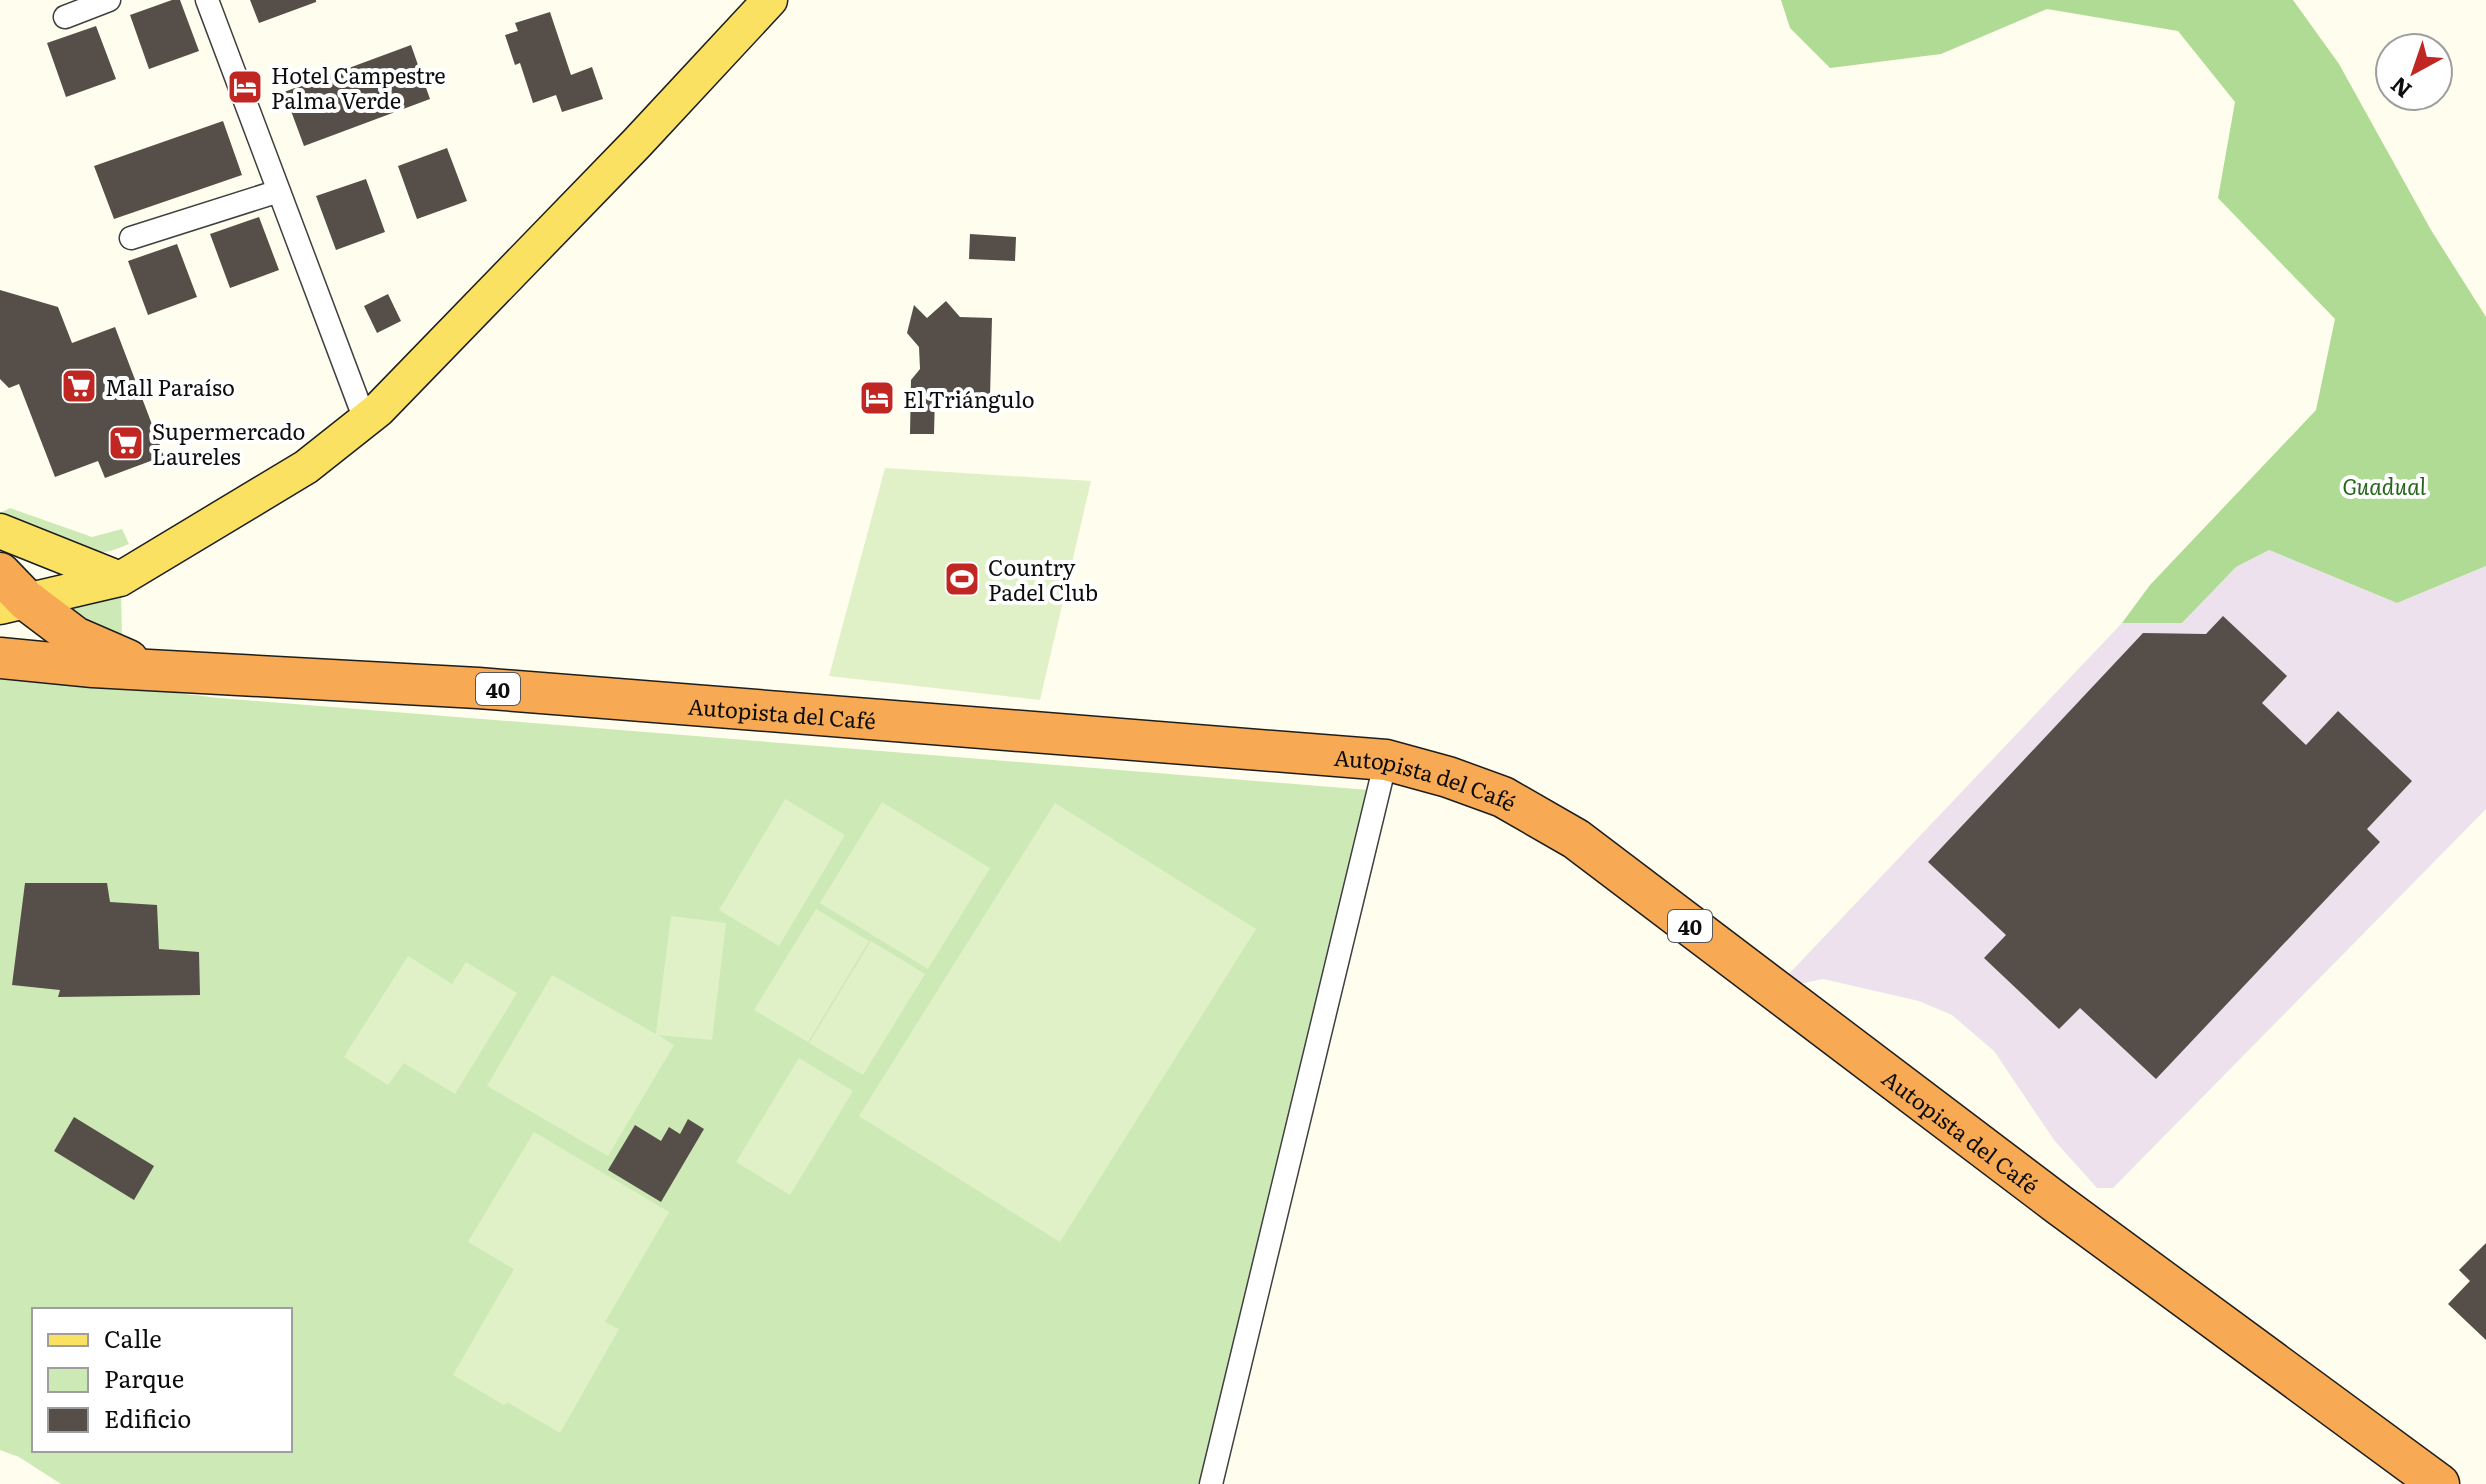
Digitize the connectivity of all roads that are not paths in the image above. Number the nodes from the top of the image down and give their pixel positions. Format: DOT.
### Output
graph roads {
  1 [pos="109,0"];
  2 [pos="207,0"];
  3 [pos="770,0"];
  4 [pos="65,17"];
  5 [pos="279,191"];
  6 [pos="131,238"];
  7 [pos="365,420"];
  8 [pos="0,531"];
  9 [pos="120,579"];
  10 [pos="9,593"];
  11 [pos="0,658"];
  12 [pos="191,672"];
  13 [pos="1386,760"];
  14 [pos="1211,1484"];
  15 [pos="2439,1484"];
  1 -- 4 [label="street"];
  2 -- 5 [label="street"];
  3 -- 7 [label="main road"];
  5 -- 6 [label="street"];
  5 -- 7 [label="street"];
  7 -- 9 [label="main road"];
  8 -- 9 [label="main road"];
  9 -- 10 [label="main road"];
  10 -- 12 [label="highway, Autopista del Café / 40"];
  11 -- 12 [label="highway, Autopista del Café / 40"];
  12 -- 13 [label="highway, Autopista del Café / 40"];
  13 -- 14 [label="street"];
  13 -- 15 [label="highway, Autopista del Café / 40"];
}
